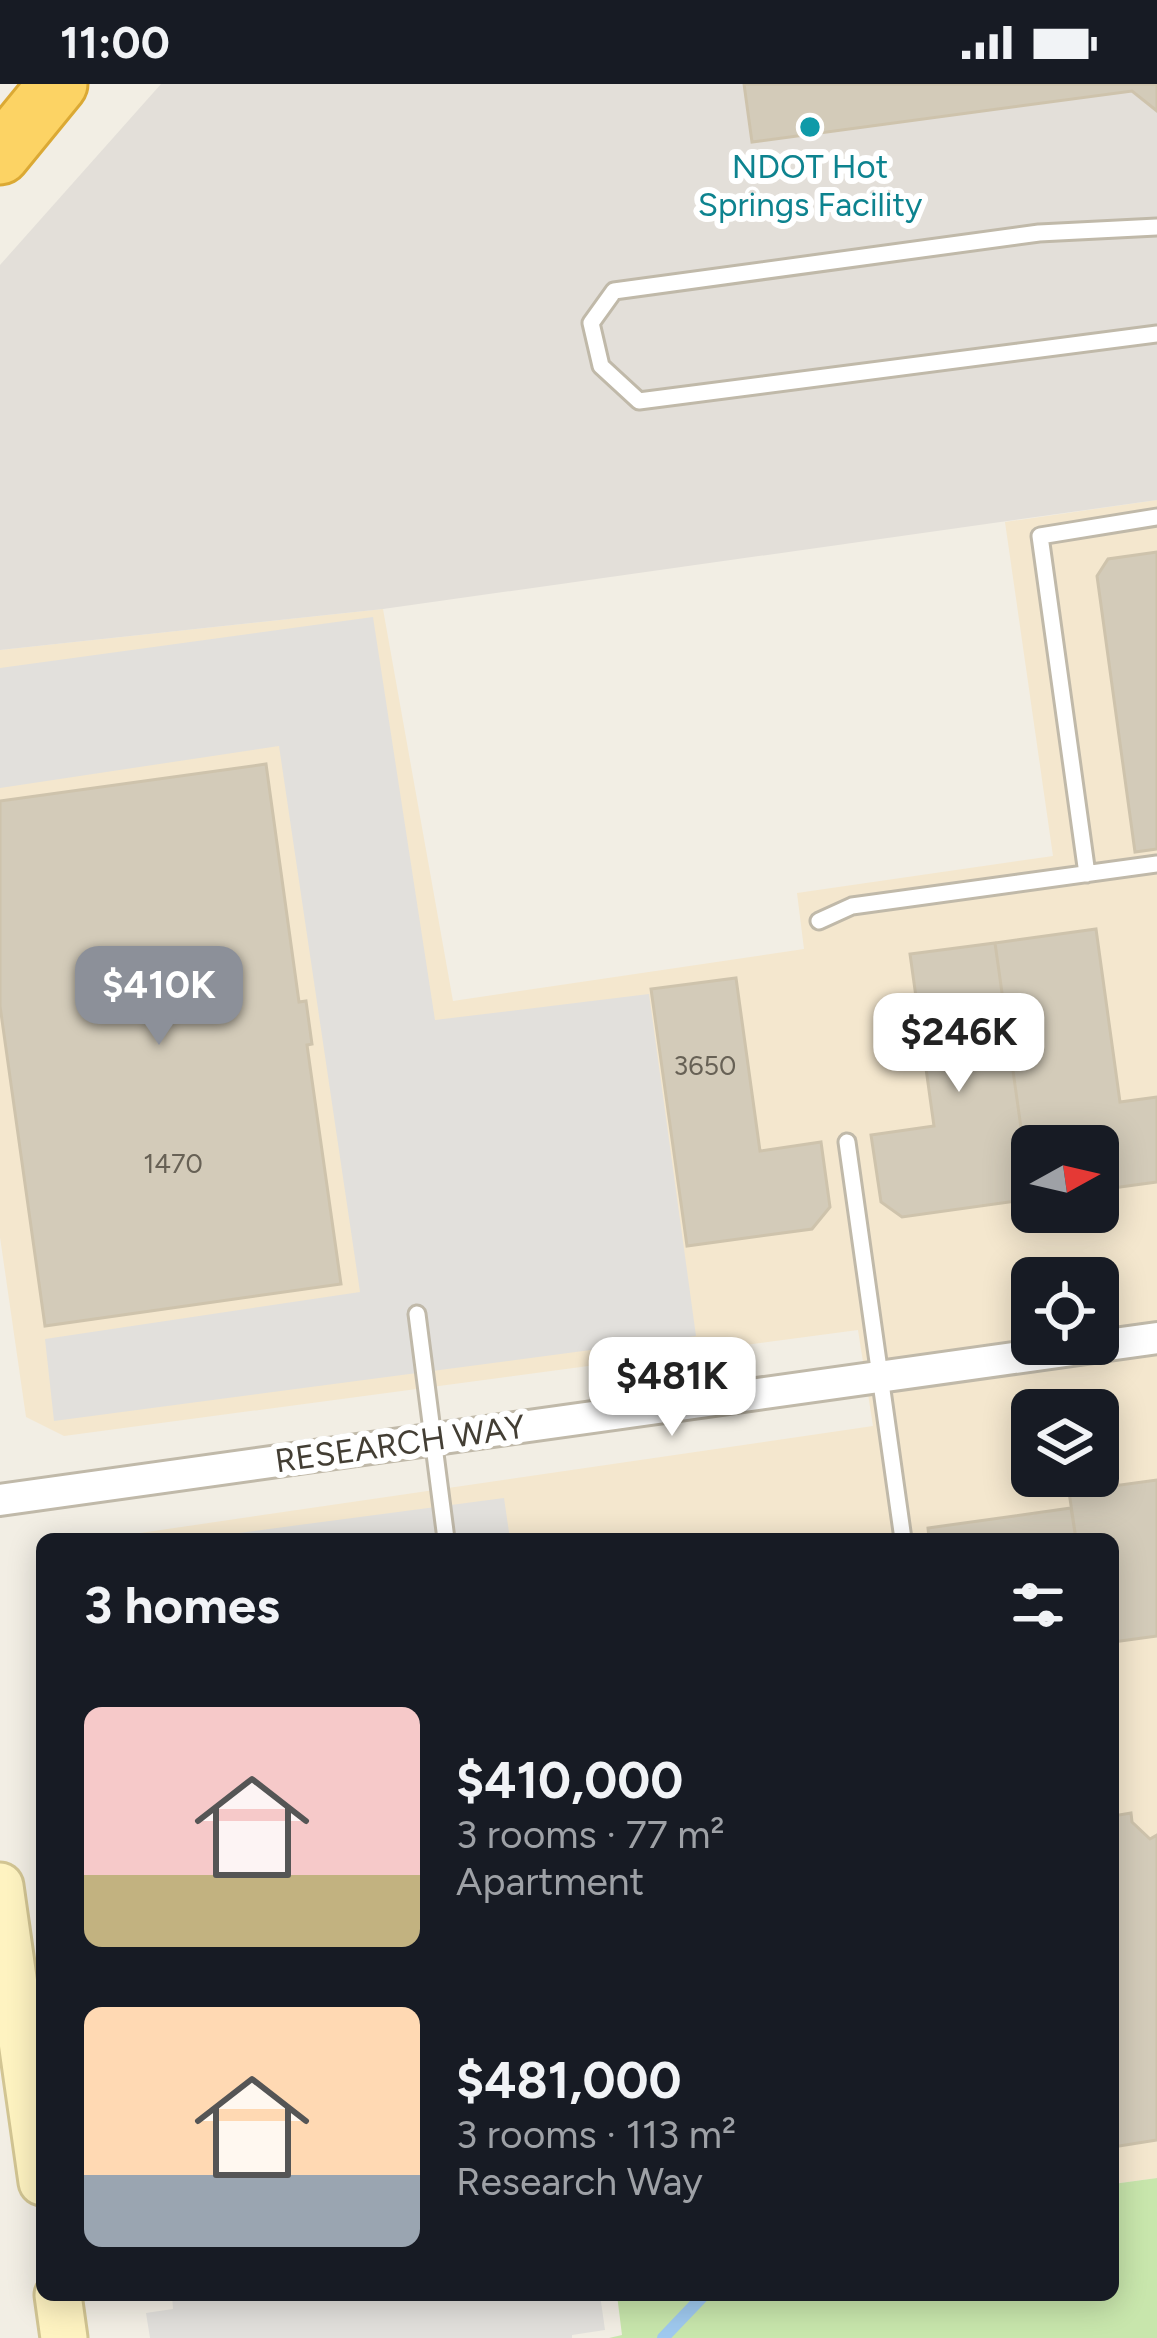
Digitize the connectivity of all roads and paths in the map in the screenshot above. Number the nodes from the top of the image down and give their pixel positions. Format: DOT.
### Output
graph roads {
  1 [pos="58,84"];
  2 [pos="0,154"];
  3 [pos="1157,227"];
  4 [pos="1157,334"];
  5 [pos="1157,518"];
  6 [pos="1157,864"];
  7 [pos="1088,874"];
  8 [pos="819,921"];
  9 [pos="847,1142"];
  10 [pos="417,1314"];
  11 [pos="1157,1338"];
  12 [pos="880,1377"];
  13 [pos="433,1439"];
  14 [pos="0,1499"];
  15 [pos="445,1533"];
  16 [pos="902,1533"];
  17 [pos="0,1886"];
  18 [pos="9,2008"];
  19 [pos="36,2150"];
  20 [pos="59,2301"];
  21 [pos="64,2338"];
  1 -- 2 [label="highway"];
  3 -- 4 [label="lane"];
  5 -- 7 [label="lane"];
  6 -- 7 [label="lane"];
  7 -- 8 [label="lane"];
  9 -- 12 [label="lane"];
  10 -- 13 [label="lane"];
  11 -- 12 [label="street, RESEARCH WAY"];
  12 -- 13 [label="street, RESEARCH WAY"];
  12 -- 16 [label="lane"];
  13 -- 14 [label="street, RESEARCH WAY"];
  13 -- 15 [label="lane"];
  17 -- 18 [label="main road"];
  18 -- 19 [label="main road"];
  20 -- 21 [label="main road"];
}
